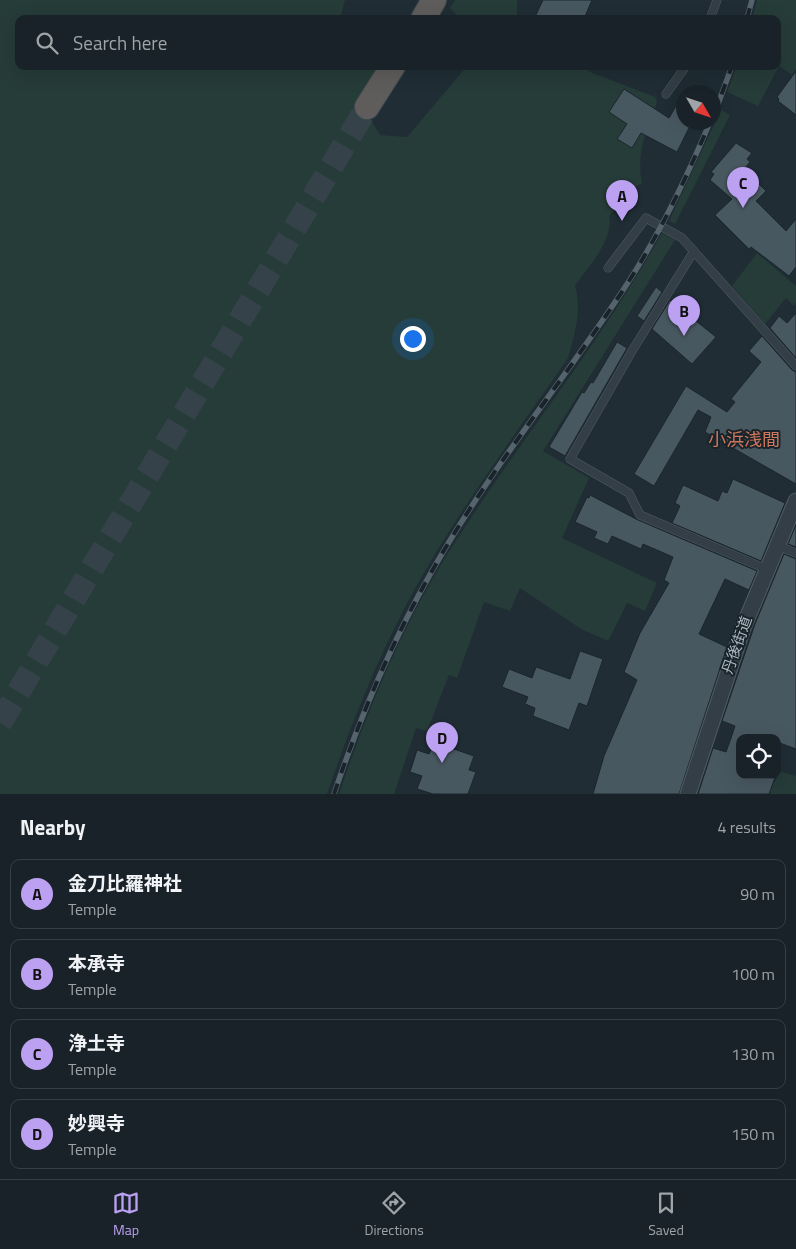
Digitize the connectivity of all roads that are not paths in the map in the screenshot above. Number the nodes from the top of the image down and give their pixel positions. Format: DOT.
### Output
graph roads {
  1 [pos="434,0"];
  2 [pos="718,0"];
  3 [pos="425,15"];
  4 [pos="712,15"];
  5 [pos="391,70"];
  6 [pos="683,70"];
  7 [pos="666,94"];
  8 [pos="368,107"];
  9 [pos="694,250"];
  10 [pos="608,268"];
  11 [pos="796,366"];
  12 [pos="796,500"];
  13 [pos="776,545"];
  14 [pos="796,553"];
  15 [pos="766,569"];
  16 [pos="688,794"];
  1 -- 3 [label="highway"];
  2 -- 4 [label="lane"];
  5 -- 8 [label="highway"];
  6 -- 7 [label="lane"];
  9 -- 10 [label="lane"];
  9 -- 11 [label="lane"];
  9 -- 15 [label="lane"];
  12 -- 13 [label="street, 丹後街道"];
  13 -- 14 [label="lane"];
  13 -- 15 [label="street, 丹後街道"];
  15 -- 16 [label="street, 丹後街道"];
}
